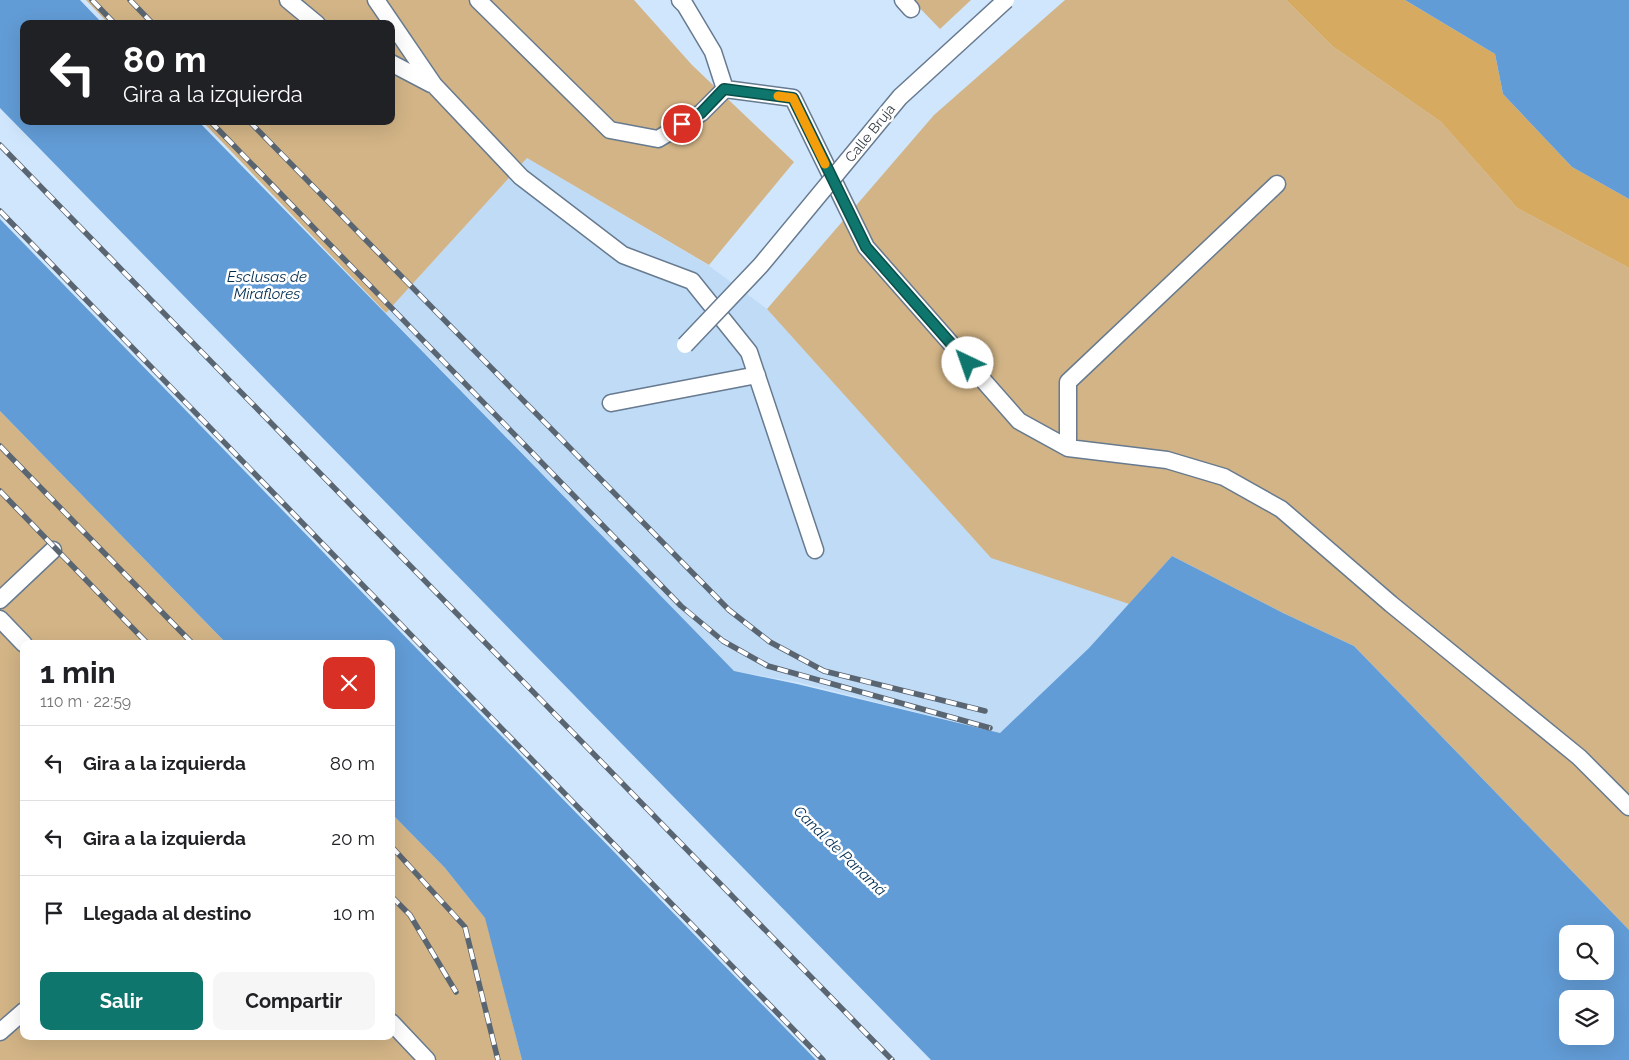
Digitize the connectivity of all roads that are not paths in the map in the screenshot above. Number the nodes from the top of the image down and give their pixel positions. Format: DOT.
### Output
graph roads {
  1 [pos="288,0"];
  2 [pos="376,0"];
  3 [pos="478,0"];
  4 [pos="680,0"];
  5 [pos="1006,0"];
  6 [pos="312,20"];
  7 [pos="390,20"];
  8 [pos="395,28"];
  9 [pos="395,66"];
  10 [pos="434,85"];
  11 [pos="724,89"];
  12 [pos="1277,184"];
  13 [pos="685,345"];
  14 [pos="757,375"];
  15 [pos="611,403"];
  16 [pos="1068,448"];
  17 [pos="53,550"];
  18 [pos="815,550"];
  19 [pos="0,600"];
  20 [pos="0,619"];
  21 [pos="20,640"];
  22 [pos="1629,807"];
  23 [pos="20,1014"];
  24 [pos="395,1026"];
  25 [pos="0,1032"];
  26 [pos="427,1060"];
  1 -- 6 [label="lane"];
  2 -- 7 [label="lane"];
  3 -- 11 [label="lane"];
  4 -- 11 [label="lane"];
  5 -- 13 [label="lane, Calle Bruja, bridge"];
  8 -- 10 [label="lane"];
  9 -- 10 [label="lane"];
  10 -- 14 [label="lane"];
  11 -- 16 [label="lane"];
  12 -- 16 [label="lane"];
  14 -- 15 [label="lane"];
  14 -- 18 [label="lane"];
  16 -- 22 [label="lane"];
  17 -- 19 [label="lane"];
  20 -- 21 [label="lane"];
  23 -- 25 [label="lane"];
  24 -- 26 [label="lane"];
}
